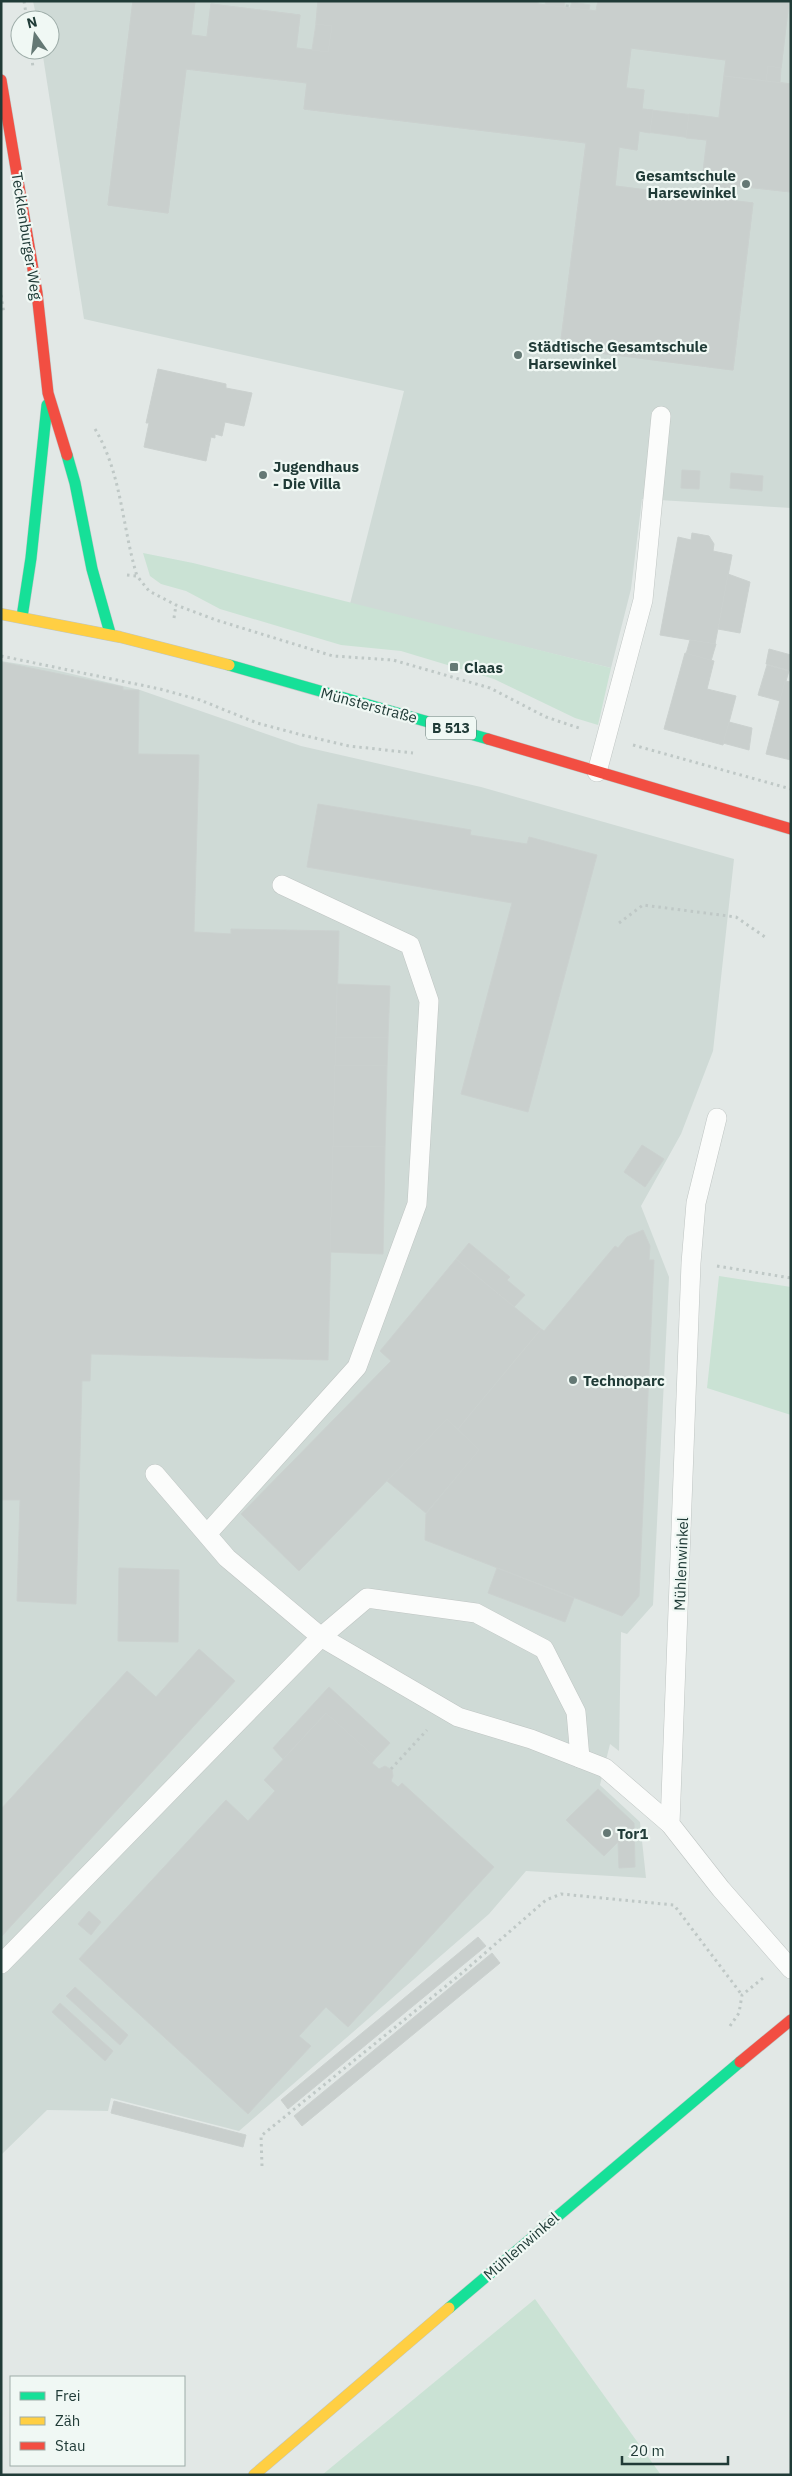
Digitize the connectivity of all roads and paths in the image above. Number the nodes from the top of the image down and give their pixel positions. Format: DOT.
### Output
graph roads {
  1 [pos="568,1"];
  2 [pos="567,8"];
  3 [pos="33,60"];
  4 [pos="33,69"];
  5 [pos="1,80"];
  6 [pos="48,393"];
  7 [pos="661,416"];
  8 [pos="91,423"];
  9 [pos="92,569"];
  10 [pos="137,576"];
  11 [pos="1,614"];
  12 [pos="22,617"];
  13 [pos="110,633"];
  14 [pos="1,656"];
  15 [pos="606,737"];
  16 [pos="420,754"];
  17 [pos="597,772"];
  18 [pos="791,790"];
  19 [pos="791,829"];
  20 [pos="282,885"];
  21 [pos="618,923"];
  22 [pos="765,937"];
  23 [pos="718,1118"];
  24 [pos="691,1263"];
  25 [pos="791,1278"];
  26 [pos="155,1474"];
  27 [pos="207,1534"];
  28 [pos="321,1637"];
  29 [pos="446,1710"];
  30 [pos="580,1758"];
  31 [pos="391,1769"];
  32 [pos="670,1824"];
  33 [pos="1,1964"];
  34 [pos="791,1969"];
  35 [pos="742,1995"];
  36 [pos="791,2020"];
  37 [pos="262,2166"];
  38 [pos="254,2475"];
  1 -- 2 [label="path"];
  3 -- 4 [label="path"];
  5 -- 6 [label="street, Tecklenburger Weg"];
  6 -- 9 [label="street, Tecklenburger Weg"];
  6 -- 12 [label="street, Tecklenburger Weg"];
  7 -- 15 [label="lane"];
  8 -- 10 [label="path"];
  9 -- 10 [label="path"];
  9 -- 13 [label="street, Tecklenburger Weg"];
  10 -- 15 [label="path"];
  11 -- 12 [label="street, Münsterstraße / B 513"];
  12 -- 13 [label="street, Münsterstraße / B 513"];
  13 -- 17 [label="street, Münsterstraße / B 513"];
  14 -- 16 [label="path"];
  15 -- 17 [label="lane"];
  15 -- 18 [label="path"];
  17 -- 19 [label="street, Münsterstraße / B 513"];
  20 -- 27 [label="lane"];
  21 -- 22 [label="path"];
  23 -- 24 [label="lane, Mühlenwinkel"];
  24 -- 25 [label="path"];
  24 -- 32 [label="lane, Mühlenwinkel"];
  26 -- 27 [label="lane"];
  27 -- 28 [label="lane"];
  28 -- 29 [label="lane"];
  28 -- 30 [label="lane"];
  28 -- 33 [label="lane"];
  29 -- 30 [label="lane"];
  29 -- 31 [label="path"];
  30 -- 32 [label="lane"];
  32 -- 34 [label="lane"];
  35 -- 37 [label="path"];
  36 -- 38 [label="street, Mühlenwinkel"];
}
